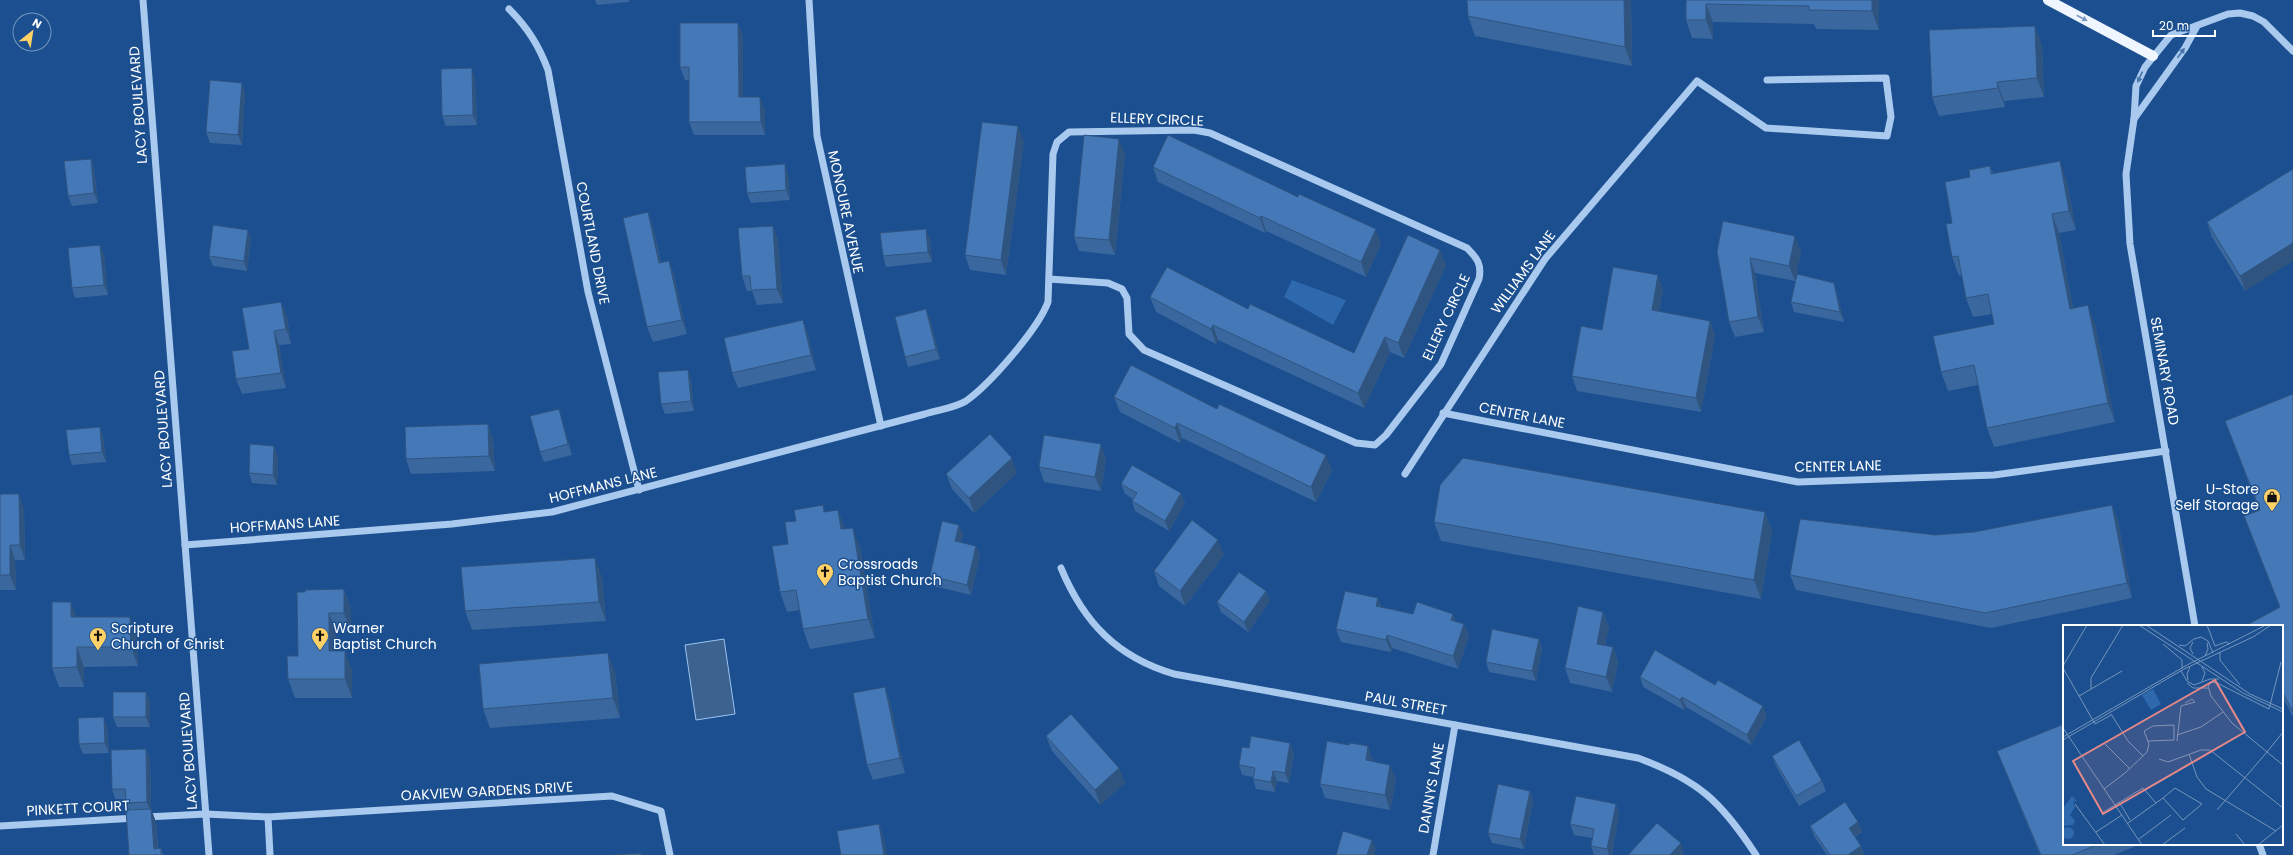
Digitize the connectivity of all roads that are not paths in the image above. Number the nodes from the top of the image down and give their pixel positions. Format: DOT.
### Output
graph roads {
  1 [pos="143,0"];
  2 [pos="809,0"];
  3 [pos="2048,0"];
  4 [pos="509,9"];
  5 [pos="2197,26"];
  6 [pos="2293,51"];
  7 [pos="2153,56"];
  8 [pos="1767,80"];
  9 [pos="2134,119"];
  10 [pos="1049,279"];
  11 [pos="1005,364"];
  12 [pos="1443,413"];
  13 [pos="881,426"];
  14 [pos="2166,450"];
  15 [pos="1405,474"];
  16 [pos="639,490"];
  17 [pos="185,545"];
  18 [pos="1061,568"];
  19 [pos="2195,625"];
  20 [pos="1455,725"];
  21 [pos="206,814"];
  22 [pos="268,817"];
  23 [pos="0,826"];
  24 [pos="2259,845"];
  25 [pos="209,855"];
  26 [pos="270,855"];
  27 [pos="670,855"];
  28 [pos="1433,855"];
  29 [pos="1756,855"];
  30 [pos="2263,855"];
  1 -- 17 [label="street, LACY BOULEVARD"];
  2 -- 13 [label="street, MONCURE AVENUE"];
  3 -- 7 [label="main road, one-way"];
  4 -- 16 [label="street, COURTLAND DRIVE"];
  5 -- 6 [label="street, SEMINARY ROAD"];
  5 -- 7 [label="street, SEMINARY ROAD"];
  9 -- 5 [label="street, SEMINARY ROAD, one-way"];
  7 -- 9 [label="street, SEMINARY ROAD, one-way"];
  8 -- 12 [label="street, WILLIAMS LANE"];
  9 -- 14 [label="street, SEMINARY ROAD"];
  10 -- 10 [label="street, ELLERY CIRCLE"];
  10 -- 11 [label="street, ELLERY CIRCLE"];
  11 -- 13 [label="street, HOFFMANS LANE"];
  12 -- 14 [label="street, CENTER LANE"];
  12 -- 15 [label="street, WILLIAMS LANE"];
  13 -- 16 [label="street, HOFFMANS LANE"];
  14 -- 19 [label="street, SEMINARY ROAD"];
  16 -- 17 [label="street, HOFFMANS LANE"];
  17 -- 21 [label="street, LACY BOULEVARD"];
  18 -- 20 [label="street, PAUL STREET"];
  20 -- 28 [label="street, DANNYS LANE"];
  20 -- 29 [label="street, PAUL STREET"];
  21 -- 22 [label="street, OAKVIEW GARDENS DRIVE"];
  21 -- 23 [label="street, PINKETT COURT"];
  21 -- 25 [label="street, LACY BOULEVARD"];
  22 -- 26 [label="street"];
  22 -- 27 [label="street, OAKVIEW GARDENS DRIVE"];
  24 -- 30 [label="street"];
}
